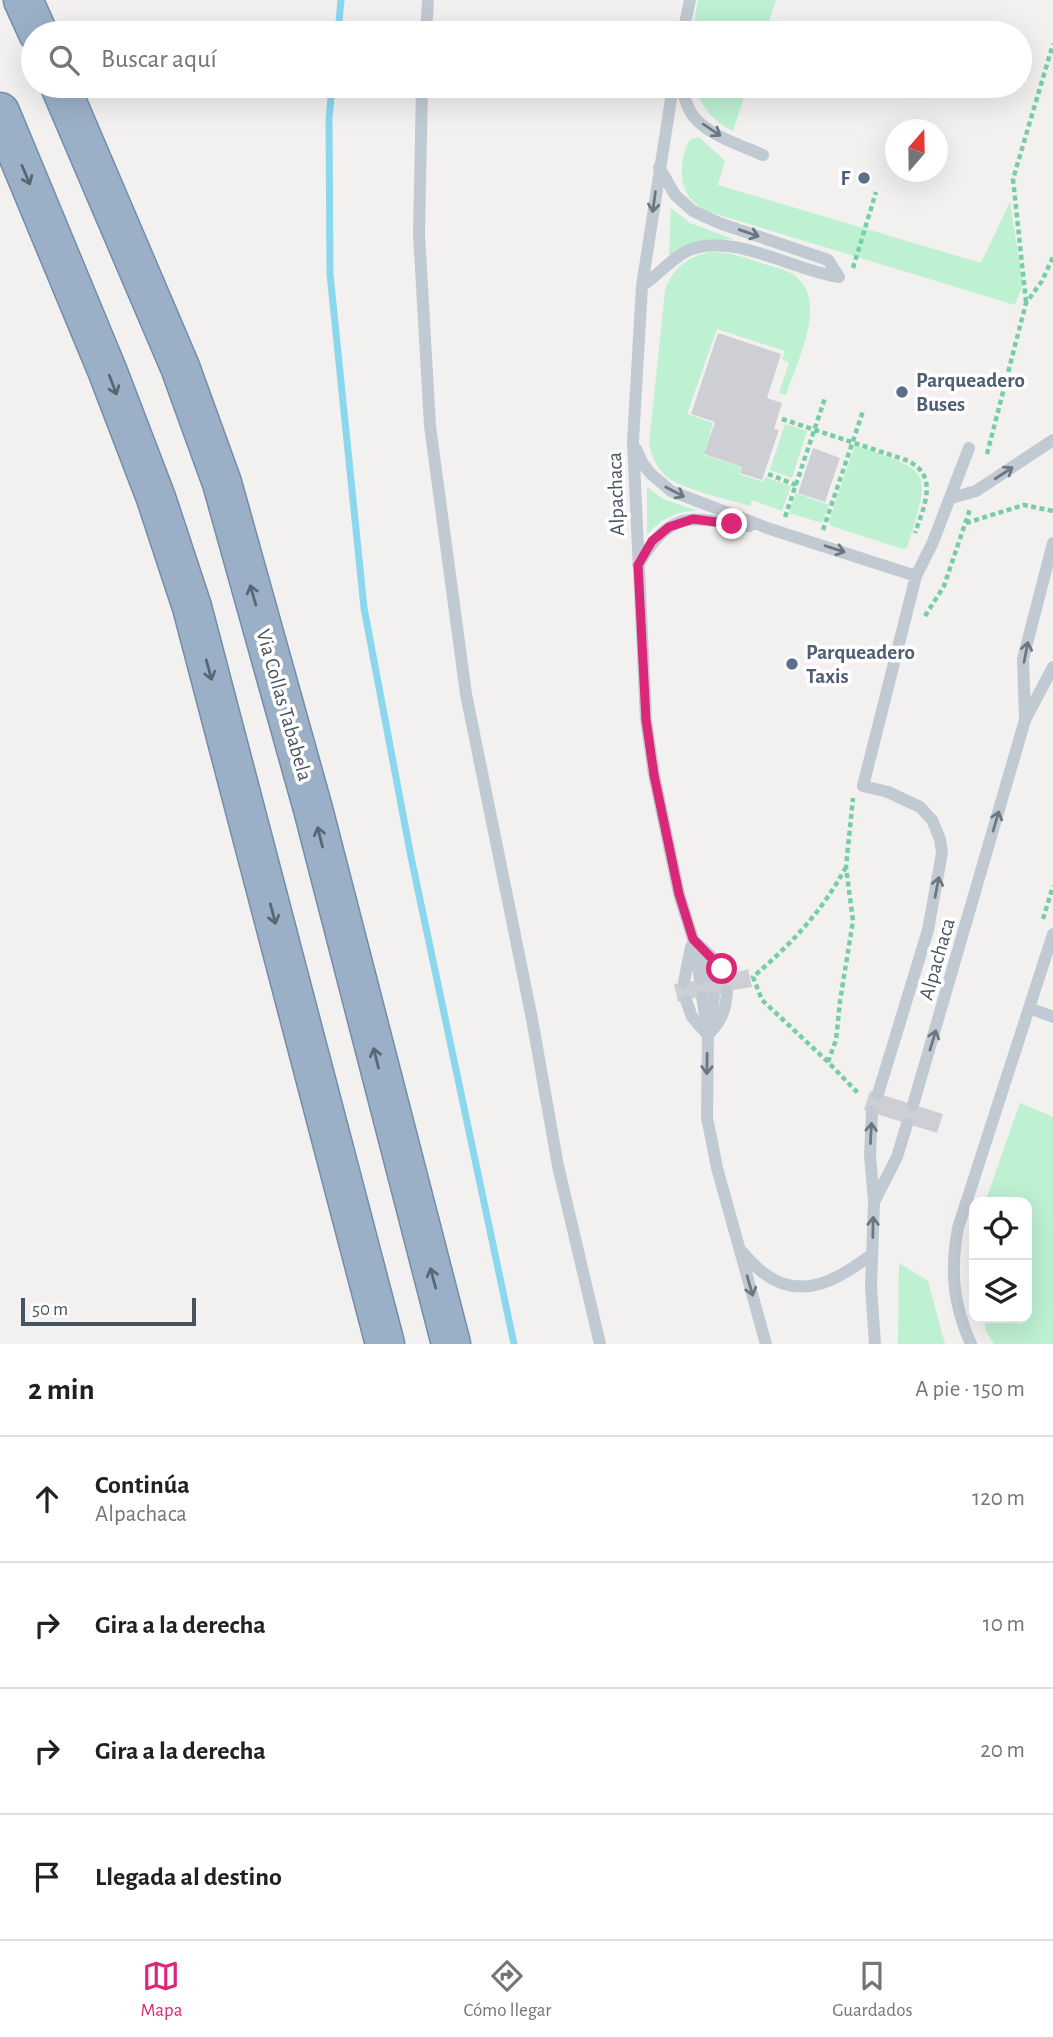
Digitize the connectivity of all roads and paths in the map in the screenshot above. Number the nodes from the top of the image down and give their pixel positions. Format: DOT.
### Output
graph roads {
  1 [pos="23,0"];
  2 [pos="428,0"];
  3 [pos="690,0"];
  4 [pos="32,21"];
  5 [pos="427,21"];
  6 [pos="686,21"];
  7 [pos="1053,44"];
  8 [pos="65,98"];
  9 [pos="422,98"];
  10 [pos="671,98"];
  11 [pos="686,98"];
  12 [pos="0,112"];
  13 [pos="763,155"];
  14 [pos="659,167"];
  15 [pos="876,192"];
  16 [pos="849,281"];
  17 [pos="642,286"];
  18 [pos="1026,303"];
  19 [pos="825,398"];
  20 [pos="863,411"];
  21 [pos="782,419"];
  22 [pos="814,430"];
  23 [pos="1053,440"];
  24 [pos="633,441"];
  25 [pos="851,442"];
  26 [pos="969,448"];
  27 [pos="768,474"];
  28 [pos="796,485"];
  29 [pos="951,498"];
  30 [pos="1053,511"];
  31 [pos="775,513"];
  32 [pos="785,517"];
  33 [pos="798,521"];
  34 [pos="965,524"];
  35 [pos="823,529"];
  36 [pos="775,530"];
  37 [pos="835,534"];
  38 [pos="913,541"];
  39 [pos="819,543"];
  40 [pos="1053,543"];
  41 [pos="638,565"];
  42 [pos="916,576"];
  43 [pos="1053,667"];
  44 [pos="1025,720"];
  45 [pos="858,790"];
  46 [pos="846,867"];
  47 [pos="1053,934"];
  48 [pos="693,939"];
  49 [pos="684,982"];
  50 [pos="727,991"];
  51 [pos="708,996"];
  52 [pos="686,1000"];
  53 [pos="1029,1008"];
  54 [pos="1053,1017"];
  55 [pos="708,1035"];
  56 [pos="828,1062"];
  57 [pos="858,1093"];
  58 [pos="878,1094"];
  59 [pos="914,1105"];
  60 [pos="872,1112"];
  61 [pos="907,1124"];
  62 [pos="874,1202"];
  63 [pos="739,1248"];
  64 [pos="872,1254"];
  65 [pos="385,1344"];
  66 [pos="451,1344"];
  67 [pos="600,1344"];
  68 [pos="766,1344"];
  69 [pos="875,1344"];
  70 [pos="971,1344"];
  1 -- 4 [label="highway"];
  2 -- 5 [label="lane"];
  3 -- 6 [label="lane"];
  7 -- 18 [label="path"];
  66 -- 8 [label="highway, Via Collas Tababela, one-way"];
  9 -- 67 [label="lane"];
  10 -- 14 [label="lane, Alpachaca"];
  11 -- 13 [label="lane, one-way"];
  12 -- 65 [label="highway, one-way"];
  14 -- 17 [label="lane, Alpachaca, one-way"];
  14 -- 17 [label="lane, one-way"];
  15 -- 16 [label="path"];
  17 -- 24 [label="lane, Alpachaca"];
  19 -- 22 [label="path"];
  20 -- 25 [label="path"];
  21 -- 22 [label="path"];
  22 -- 25 [label="path"];
  22 -- 28 [label="path"];
  29 -- 23 [label="lane, one-way"];
  24 -- 36 [label="lane, one-way"];
  24 -- 41 [label="lane, Alpachaca"];
  25 -- 35 [label="path"];
  25 -- 38 [label="path"];
  26 -- 29 [label="lane"];
  27 -- 28 [label="path"];
  28 -- 32 [label="path"];
  29 -- 42 [label="lane"];
  30 -- 34 [label="path"];
  31 -- 32 [label="path"];
  32 -- 33 [label="path"];
  32 -- 36 [label="path"];
  35 -- 37 [label="path"];
  35 -- 39 [label="path"];
  36 -- 39 [label="lane"];
  36 -- 41 [label="lane"];
  39 -- 42 [label="lane, one-way"];
  44 -- 40 [label="lane, one-way"];
  41 -- 48 [label="lane, Alpachaca"];
  42 -- 45 [label="lane"];
  43 -- 44 [label="lane, Alpachaca"];
  59 -- 44 [label="lane, Alpachaca, one-way"];
  45 -- 46 [label="path"];
  58 -- 45 [label="lane, one-way"];
  46 -- 56 [label="path"];
  46 -- 56 [label="path"];
  47 -- 53 [label="lane"];
  48 -- 48 [label="lane, Alpachaca"];
  48 -- 49 [label="lane, Alpachaca"];
  50 -- 55 [label="lane"];
  51 -- 55 [label="lane"];
  52 -- 55 [label="lane"];
  53 -- 54 [label="lane"];
  53 -- 70 [label="lane"];
  55 -- 63 [label="lane, one-way"];
  56 -- 57 [label="path"];
  62 -- 60 [label="lane, one-way"];
  61 -- 62 [label="lane"];
  64 -- 62 [label="lane, one-way"];
  63 -- 64 [label="lane"];
  63 -- 68 [label="lane, one-way"];
  64 -- 69 [label="lane"];
}
